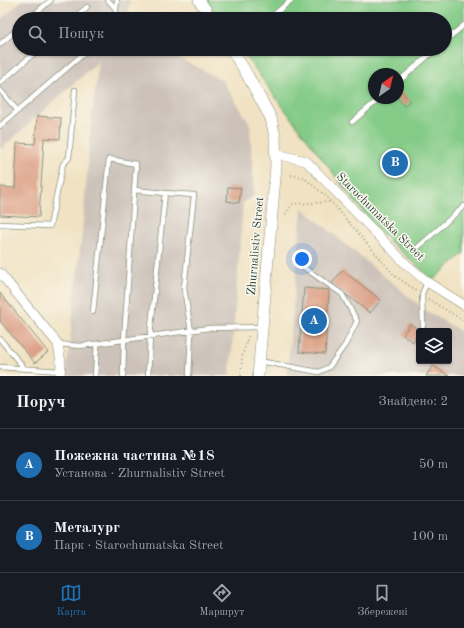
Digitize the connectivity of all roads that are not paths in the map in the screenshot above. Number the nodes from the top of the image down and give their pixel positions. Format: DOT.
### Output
graph roads {
  1 [pos="51,0"];
  2 [pos="108,0"];
  3 [pos="117,0"];
  4 [pos="199,0"];
  5 [pos="291,0"];
  6 [pos="87,7"];
  7 [pos="116,9"];
  8 [pos="37,12"];
  9 [pos="81,12"];
  10 [pos="116,12"];
  11 [pos="207,12"];
  12 [pos="277,12"];
  13 [pos="464,25"];
  14 [pos="12,34"];
  15 [pos="452,36"];
  16 [pos="0,44"];
  17 [pos="31,56"];
  18 [pos="81,56"];
  19 [pos="236,56"];
  20 [pos="428,56"];
  21 [pos="404,77"];
  22 [pos="0,83"];
  23 [pos="0,90"];
  24 [pos="75,90"];
  25 [pos="373,104"];
  26 [pos="18,111"];
  27 [pos="352,122"];
  28 [pos="0,126"];
  29 [pos="276,154"];
  30 [pos="134,190"];
  31 [pos="164,193"];
  32 [pos="464,206"];
  33 [pos="0,224"];
  34 [pos="414,250"];
  35 [pos="296,262"];
  36 [pos="0,273"];
  37 [pos="427,282"];
  38 [pos="464,305"];
  39 [pos="93,312"];
  40 [pos="423,326"];
  41 [pos="262,327"];
  42 [pos="192,331"];
  43 [pos="150,337"];
  44 [pos="0,340"];
  45 [pos="124,340"];
  46 [pos="58,344"];
  47 [pos="97,344"];
  48 [pos="259,361"];
  49 [pos="0,367"];
  50 [pos="24,368"];
  51 [pos="60,373"];
  52 [pos="96,376"];
  53 [pos="123,376"];
  54 [pos="148,376"];
  55 [pos="189,376"];
  56 [pos="258,376"];
  1 -- 8 [label="lane"];
  2 -- 7 [label="lane"];
  3 -- 7 [label="lane"];
  4 -- 11 [label="street"];
  5 -- 12 [label="lane"];
  6 -- 9 [label="lane"];
  7 -- 10 [label="lane"];
  13 -- 15 [label="lane"];
  14 -- 16 [label="lane"];
  17 -- 22 [label="lane"];
  18 -- 26 [label="lane"];
  19 -- 29 [label="street, Zhurnalistiv Street"];
  20 -- 21 [label="lane"];
  23 -- 26 [label="lane"];
  24 -- 33 [label="lane"];
  25 -- 27 [label="lane"];
  26 -- 28 [label="lane"];
  29 -- 37 [label="street, Starochumatska Street"];
  29 -- 41 [label="street, Zhurnalistiv Street"];
  30 -- 31 [label="lane"];
  30 -- 39 [label="lane"];
  30 -- 45 [label="lane"];
  31 -- 42 [label="lane"];
  31 -- 43 [label="lane"];
  32 -- 34 [label="lane"];
  35 -- 48 [label="lane"];
  36 -- 46 [label="street"];
  37 -- 38 [label="street, Starochumatska Street"];
  37 -- 40 [label="lane"];
  41 -- 42 [label="lane"];
  41 -- 48 [label="street, Zhurnalistiv Street"];
  42 -- 43 [label="lane"];
  42 -- 55 [label="lane"];
  43 -- 45 [label="lane"];
  43 -- 54 [label="lane"];
  44 -- 50 [label="lane"];
  45 -- 47 [label="lane"];
  45 -- 53 [label="lane"];
  46 -- 47 [label="lane"];
  46 -- 51 [label="street"];
  47 -- 52 [label="lane"];
  48 -- 56 [label="street, Zhurnalistiv Street"];
  49 -- 50 [label="lane"];
  50 -- 51 [label="lane"];
}
